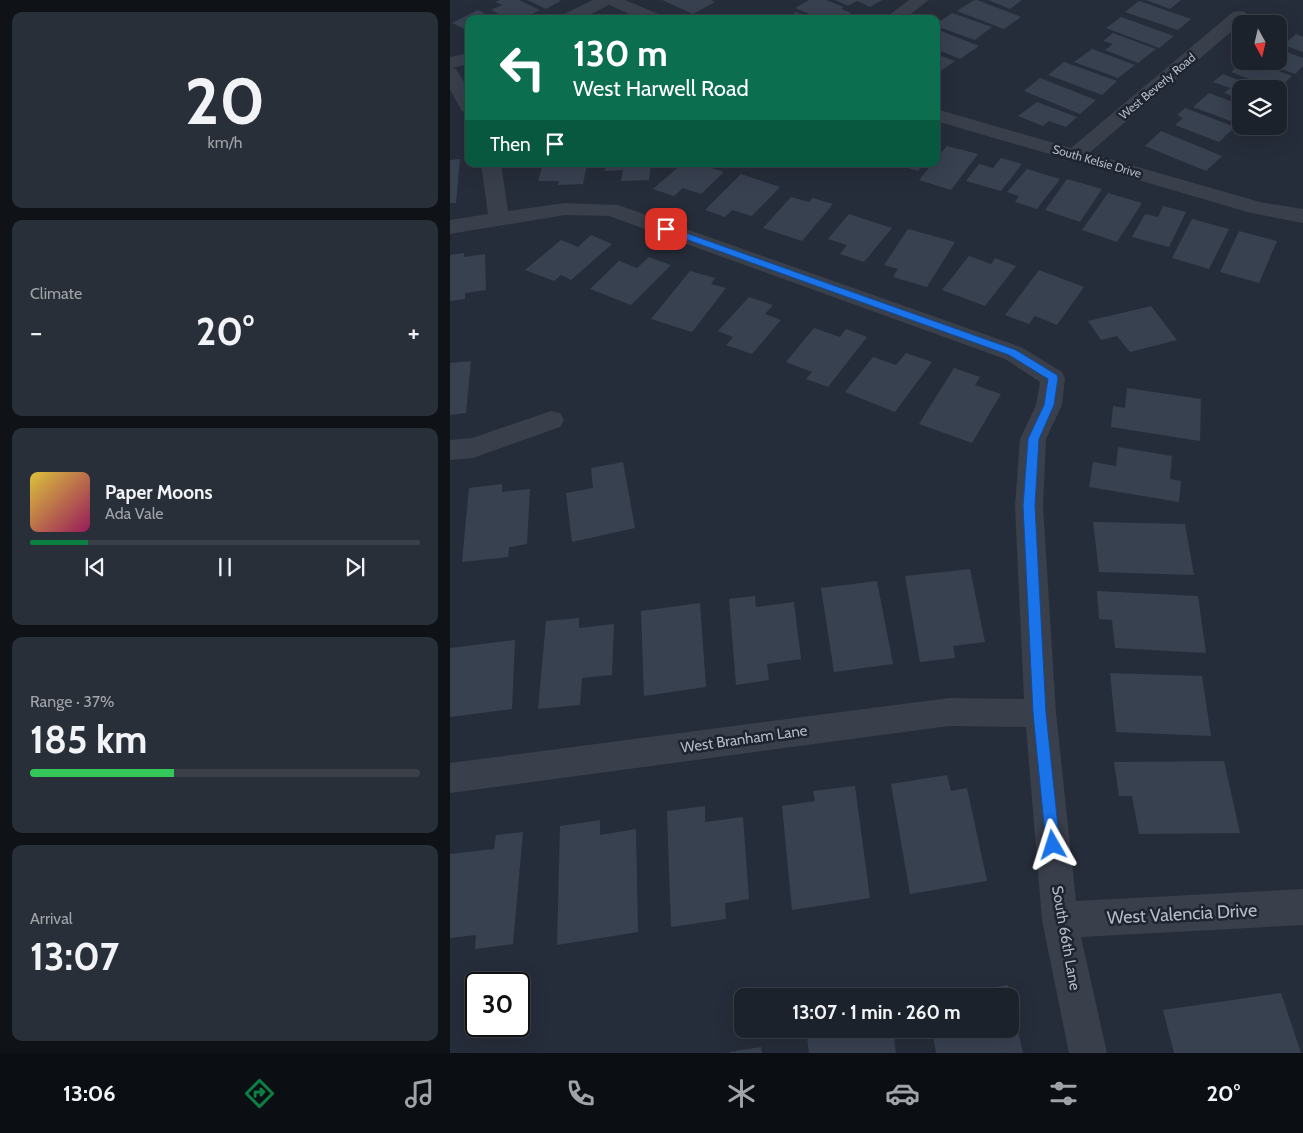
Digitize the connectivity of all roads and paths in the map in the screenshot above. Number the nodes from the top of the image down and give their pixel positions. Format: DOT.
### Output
graph roads {
  1 [pos="606,0"];
  2 [pos="611,0"];
  3 [pos="921,0"];
  4 [pos="576,15"];
  5 [pos="645,15"];
  6 [pos="898,15"];
  7 [pos="1232,22"];
  8 [pos="465,59"];
  9 [pos="450,63"];
  10 [pos="450,73"];
  11 [pos="465,100"];
  12 [pos="940,116"];
  13 [pos="1075,155"];
  14 [pos="490,167"];
  15 [pos="1258,208"];
  16 [pos="1303,216"];
  17 [pos="499,219"];
  18 [pos="450,227"];
  19 [pos="1303,228"];
  20 [pos="551,420"];
  21 [pos="450,450"];
  22 [pos="1040,713"];
  23 [pos="450,778"];
  24 [pos="1303,907"];
  25 [pos="1060,920"];
  26 [pos="1088,1053"];
  1 -- 4 [label="street"];
  2 -- 5 [label="street"];
  3 -- 6 [label="street"];
  7 -- 13 [label="street, West Beverly Road"];
  8 -- 9 [label="street"];
  10 -- 11 [label="street"];
  12 -- 13 [label="street, South Kelsie Drive"];
  13 -- 15 [label="street, South Kelsie Drive"];
  14 -- 17 [label="street"];
  15 -- 16 [label="street, South Kelsie Drive"];
  15 -- 19 [label="street, South Kelsie Drive"];
  17 -- 18 [label="street"];
  17 -- 22 [label="street, South 66th Lane"];
  20 -- 21 [label="street"];
  22 -- 23 [label="street, West Branham Lane"];
  22 -- 25 [label="street, South 66th Lane"];
  24 -- 25 [label="street, West Valencia Drive"];
  25 -- 26 [label="street, South 66th Lane"];
}
